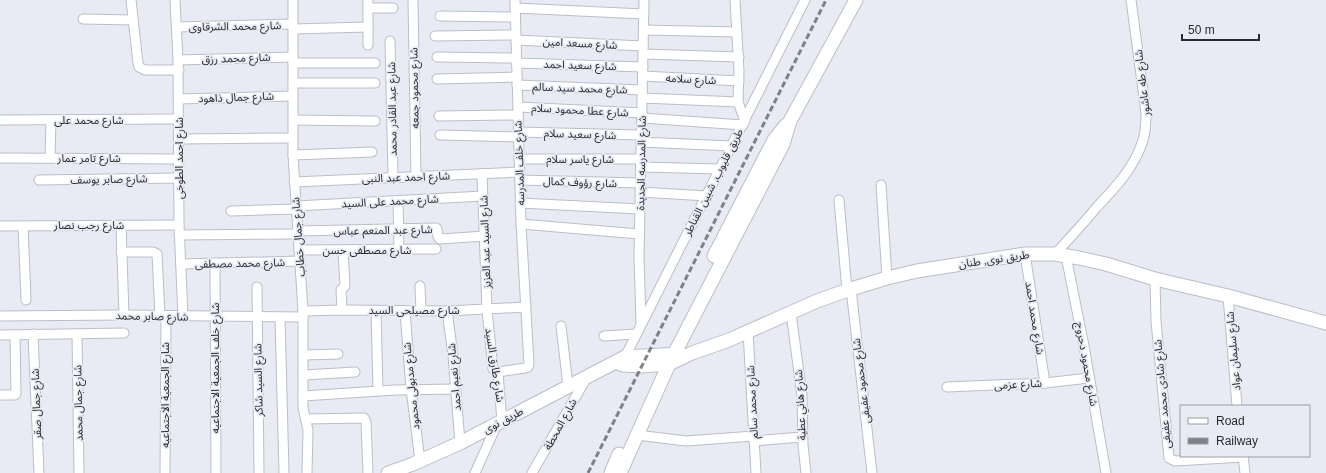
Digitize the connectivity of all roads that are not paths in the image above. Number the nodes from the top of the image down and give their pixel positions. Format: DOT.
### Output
graph roads {
  1 [pos="132,0"];
  2 [pos="175,0"];
  3 [pos="293,0"];
  4 [pos="413,0"];
  5 [pos="644,0"];
  6 [pos="735,0"];
  7 [pos="805,0"];
  8 [pos="856,0"];
  9 [pos="1131,0"];
  10 [pos="368,4"];
  11 [pos="393,8"];
  12 [pos="515,8"];
  13 [pos="644,14"];
  14 [pos="440,16"];
  15 [pos="83,19"];
  16 [pos="133,20"];
  17 [pos="177,27"];
  18 [pos="293,27"];
  19 [pos="368,27"];
  20 [pos="644,30"];
  21 [pos="737,32"];
  22 [pos="435,36"];
  23 [pos="516,38"];
  24 [pos="390,41"];
  25 [pos="368,45"];
  26 [pos="643,50"];
  27 [pos="437,56"];
  28 [pos="739,57"];
  29 [pos="178,60"];
  30 [pos="293,60"];
  31 [pos="516,61"];
  32 [pos="375,63"];
  33 [pos="178,70"];
  34 [pos="643,72"];
  35 [pos="437,79"];
  36 [pos="517,81"];
  37 [pos="740,81"];
  38 [pos="293,83"];
  39 [pos="375,83"];
  40 [pos="642,94"];
  41 [pos="293,96"];
  42 [pos="179,99"];
  43 [pos="738,102"];
  44 [pos="518,111"];
  45 [pos="439,116"];
  46 [pos="642,116"];
  47 [pos="179,119"];
  48 [pos="0,120"];
  49 [pos="51,120"];
  50 [pos="293,120"];
  51 [pos="376,121"];
  52 [pos="744,123"];
  53 [pos="518,134"];
  54 [pos="440,136"];
  55 [pos="292,138"];
  56 [pos="641,139"];
  57 [pos="179,140"];
  58 [pos="732,146"];
  59 [pos="372,152"];
  60 [pos="293,155"];
  61 [pos="0,158"];
  62 [pos="50,158"];
  63 [pos="179,158"];
  64 [pos="519,158"];
  65 [pos="641,163"];
  66 [pos="720,169"];
  67 [pos="482,174"];
  68 [pos="519,176"];
  69 [pos="416,177"];
  70 [pos="179,178"];
  71 [pos="393,178"];
  72 [pos="39,180"];
  73 [pos="294,182"];
  74 [pos="881,185"];
  75 [pos="640,188"];
  76 [pos="483,196"];
  77 [pos="706,196"];
  78 [pos="839,200"];
  79 [pos="398,201"];
  80 [pos="520,203"];
  81 [pos="296,207"];
  82 [pos="640,209"];
  83 [pos="231,211"];
  84 [pos="521,224"];
  85 [pos="121,225"];
  86 [pos="179,225"];
  87 [pos="0,226"];
  88 [pos="23,226"];
  89 [pos="398,229"];
  90 [pos="298,232"];
  91 [pos="639,234"];
  92 [pos="179,235"];
  93 [pos="485,236"];
  94 [pos="436,249"];
  95 [pos="299,250"];
  96 [pos="343,250"];
  97 [pos="399,250"];
  98 [pos="122,252"];
  99 [pos="1025,254"];
  100 [pos="1061,255"];
  101 [pos="300,261"];
  102 [pos="215,263"];
  103 [pos="181,264"];
  104 [pos="887,278"];
  105 [pos="1155,279"];
  106 [pos="420,286"];
  107 [pos="257,287"];
  108 [pos="849,290"];
  109 [pos="1228,296"];
  110 [pos="26,300"];
  111 [pos="526,307"];
  112 [pos="342,310"];
  113 [pos="376,310"];
  114 [pos="487,310"];
  115 [pos="405,311"];
  116 [pos="421,311"];
  117 [pos="447,311"];
  118 [pos="790,313"];
  119 [pos="303,314"];
  120 [pos="124,315"];
  121 [pos="0,316"];
  122 [pos="163,316"];
  123 [pos="183,316"];
  124 [pos="215,317"];
  125 [pos="257,317"];
  126 [pos="280,317"];
  127 [pos="1326,323"];
  128 [pos="561,326"];
  129 [pos="639,330"];
  130 [pos="748,331"];
  131 [pos="124,333"];
  132 [pos="33,334"];
  133 [pos="77,334"];
  134 [pos="0,335"];
  135 [pos="15,335"];
  136 [pos="604,336"];
  137 [pos="338,354"];
  138 [pos="304,355"];
  139 [pos="667,359"];
  140 [pos="621,361"];
  141 [pos="355,372"];
  142 [pos="498,372"];
  143 [pos="304,375"];
  144 [pos="587,376"];
  145 [pos="1089,378"];
  146 [pos="1045,383"];
  147 [pos="568,386"];
  148 [pos="947,387"];
  149 [pos="411,389"];
  150 [pos="456,389"];
  151 [pos="378,391"];
  152 [pos="0,395"];
  153 [pos="303,396"];
  154 [pos="1237,405"];
  155 [pos="306,419"];
  156 [pos="500,422"];
  157 [pos="637,435"];
  158 [pos="802,437"];
  159 [pos="754,439"];
  160 [pos="460,443"];
  161 [pos="1229,457"];
  162 [pos="1243,457"];
  163 [pos="416,466"];
  164 [pos="39,473"];
  165 [pos="79,473"];
  166 [pos="165,473"];
  167 [pos="216,473"];
  168 [pos="259,473"];
  169 [pos="284,473"];
  170 [pos="307,473"];
  171 [pos="368,473"];
  172 [pos="388,473"];
  173 [pos="475,473"];
  174 [pos="532,473"];
  175 [pos="610,473"];
  176 [pos="620,473"];
  177 [pos="753,473"];
  178 [pos="806,473"];
  179 [pos="872,473"];
  180 [pos="1106,473"];
  181 [pos="1245,473"];
  1 -- 16 [label="street"];
  2 -- 17 [label="street, شارع احمد الطوخى"];
  3 -- 18 [label="street, شارع جمال خطاب"];
  4 -- 69 [label="street, شارع محمود جمعه"];
  5 -- 13 [label="street, شارع المدرسه الجديدة"];
  6 -- 21 [label="street"];
  7 -- 52 [label="street, طريق قليوب, شبين القناطر"];
  8 -- 139 [label="main road"];
  9 -- 100 [label="street, شارع طه عاشور"];
  10 -- 11 [label="street"];
  10 -- 19 [label="street"];
  12 -- 13 [label="street"];
  12 -- 14 [label="street"];
  12 -- 23 [label="street, شارع خلف المدرسه"];
  13 -- 20 [label="street, شارع المدرسه الجديدة"];
  15 -- 16 [label="street"];
  16 -- 33 [label="street"];
  17 -- 18 [label="street, شارع محمد الشرقاوى"];
  17 -- 29 [label="street, شارع احمد الطوخى"];
  18 -- 19 [label="street, شارع محمد الشرقاوى"];
  18 -- 30 [label="street, شارع جمال خطاب"];
  19 -- 25 [label="street"];
  20 -- 21 [label="street"];
  20 -- 26 [label="street, شارع المدرسه الجديدة"];
  21 -- 28 [label="street"];
  22 -- 23 [label="street, شارع مسعد امين"];
  23 -- 26 [label="street, شارع مسعد امين"];
  23 -- 31 [label="street, شارع خلف المدرسه"];
  24 -- 71 [label="street, شارع عبد القادر محمد"];
  26 -- 28 [label="street, شارع مسعد امين"];
  26 -- 34 [label="street, شارع المدرسه الجديدة"];
  27 -- 31 [label="street, شارع سعيد احمد"];
  28 -- 37 [label="street"];
  29 -- 30 [label="street, شارع محمد رزق"];
  29 -- 33 [label="street, شارع احمد الطوخى"];
  30 -- 32 [label="street, شارع محمد رزق"];
  30 -- 38 [label="street, شارع جمال خطاب"];
  31 -- 34 [label="street, شارع سعيد احمد"];
  31 -- 36 [label="street, شارع خلف المدرسه"];
  33 -- 42 [label="street, شارع احمد الطوخى"];
  34 -- 37 [label="street, شارع سلامه"];
  34 -- 40 [label="street, شارع المدرسه الجديدة"];
  35 -- 36 [label="street, شارع محمد سيد سالم"];
  36 -- 40 [label="street, شارع محمد سيد سالم"];
  36 -- 44 [label="street, شارع خلف المدرسه"];
  37 -- 43 [label="street"];
  38 -- 39 [label="street"];
  38 -- 41 [label="street, شارع جمال خطاب"];
  40 -- 43 [label="street, شارع محمد سيد سالم"];
  40 -- 46 [label="street, شارع المدرسه الجديدة"];
  41 -- 42 [label="street, شارع جمال ذاهود"];
  41 -- 50 [label="street, شارع جمال خطاب"];
  42 -- 47 [label="street, شارع احمد الطوخى"];
  43 -- 52 [label="street"];
  44 -- 45 [label="street, شارع عطا محمود سلام"];
  44 -- 46 [label="street, شارع عطا محمود سلام"];
  44 -- 53 [label="street, شارع خلف المدرسه"];
  46 -- 52 [label="street, شارع عطا محمود سلام"];
  46 -- 56 [label="street, شارع المدرسه الجديدة"];
  47 -- 49 [label="street, شارع محمد على"];
  47 -- 57 [label="street, شارع احمد الطوخى"];
  48 -- 49 [label="street, شارع محمد على"];
  49 -- 62 [label="street"];
  50 -- 51 [label="street"];
  50 -- 55 [label="street, شارع جمال خطاب"];
  52 -- 58 [label="street, طريق قليوب, شبين القناطر"];
  53 -- 54 [label="street, شارع سعيد سلام"];
  53 -- 56 [label="street, شارع سعيد سلام"];
  53 -- 64 [label="street, شارع خلف المدرسه"];
  55 -- 57 [label="street"];
  55 -- 60 [label="street, شارع جمال خطاب"];
  56 -- 58 [label="street, شارع سعيد سلام"];
  56 -- 65 [label="street, شارع المدرسه الجديدة"];
  57 -- 63 [label="street, شارع احمد الطوخى"];
  58 -- 66 [label="street, طريق قليوب, شبين القناطر"];
  59 -- 60 [label="street"];
  60 -- 73 [label="street, شارع جمال خطاب"];
  61 -- 62 [label="street, شارع تامر عمار"];
  62 -- 63 [label="street, شارع تامر عمار"];
  63 -- 70 [label="street, شارع احمد الطوخى"];
  64 -- 65 [label="street, شارع ياسر سلام"];
  64 -- 68 [label="street, شارع خلف المدرسه"];
  65 -- 66 [label="street, شارع ياسر سلام"];
  65 -- 75 [label="street, شارع المدرسه الجديدة"];
  66 -- 77 [label="street, طريق قليوب, شبين القناطر"];
  67 -- 68 [label="street, شارع احمد عبد النبى"];
  67 -- 69 [label="street, شارع احمد عبد النبى"];
  67 -- 76 [label="street, شارع السيد عبد العزيز"];
  68 -- 75 [label="street, شارع رؤوف كمال"];
  68 -- 80 [label="street, شارع خلف المدرسه"];
  69 -- 71 [label="street, شارع احمد عبد النبى"];
  70 -- 72 [label="street, شارع صابر يوسف"];
  70 -- 86 [label="street, شارع احمد الطوخى"];
  71 -- 73 [label="street, شارع احمد عبد النبى"];
  73 -- 81 [label="street, شارع جمال خطاب"];
  74 -- 104 [label="street"];
  75 -- 77 [label="street, شارع رؤوف كمال"];
  75 -- 82 [label="street, شارع المدرسه الجديدة"];
  76 -- 79 [label="street, شارع محمد على السيد"];
  76 -- 93 [label="street, شارع السيد عبد العزيز"];
  77 -- 129 [label="street, طريق قليوب, شبين القناطر"];
  78 -- 108 [label="street, شارع محمود عفيفى"];
  79 -- 81 [label="street, شارع محمد على السيد"];
  79 -- 89 [label="street"];
  80 -- 82 [label="street"];
  80 -- 84 [label="street, شارع خلف المدرسه"];
  81 -- 83 [label="street, شارع محمد على السيد"];
  81 -- 90 [label="street, شارع جمال خطاب"];
  82 -- 91 [label="street, شارع المدرسه الجديدة"];
  84 -- 91 [label="street"];
  84 -- 111 [label="street, شارع خلف المدرسه"];
  85 -- 86 [label="street, شارع رجب نصار"];
  85 -- 88 [label="street, شارع رجب نصار"];
  85 -- 98 [label="street"];
  86 -- 92 [label="street, شارع احمد الطوخى"];
  87 -- 88 [label="street, شارع رجب نصار"];
  88 -- 110 [label="street"];
  89 -- 90 [label="street, شارع عبد المنعم عباس"];
  89 -- 93 [label="street, شارع عبد المنعم عباس"];
  89 -- 97 [label="street"];
  90 -- 92 [label="street, شارع عبد المنعم عباس"];
  90 -- 95 [label="street, شارع جمال خطاب"];
  91 -- 129 [label="street, شارع المدرسه الجديدة"];
  92 -- 103 [label="street, شارع احمد الطوخى"];
  93 -- 114 [label="street, شارع السيد عبد العزيز"];
  94 -- 97 [label="street, شارع مصطفى حسن"];
  95 -- 96 [label="street, شارع مصطفى حسن"];
  95 -- 101 [label="street, شارع جمال خطاب"];
  96 -- 97 [label="street, شارع مصطفى حسن"];
  96 -- 112 [label="street"];
  98 -- 120 [label="street"];
  98 -- 122 [label="street, شارع الجمعية الاجتماعيه"];
  99 -- 100 [label="main road, طريق نوى, طنان"];
  99 -- 104 [label="main road, طريق نوى, طنان"];
  99 -- 146 [label="street, شارع محمد احمد"];
  100 -- 105 [label="main road, طريق نوى, طنان"];
  100 -- 145 [label="street, شارع محمود دحروج"];
  101 -- 102 [label="street, شارع محمد مصطفى"];
  101 -- 119 [label="street, شارع جمال خطاب"];
  102 -- 103 [label="street, شارع محمد مصطفى"];
  102 -- 124 [label="street, شارع خلف الجمعية الاجتماعيه"];
  103 -- 123 [label="street, شارع احمد الطوخى"];
  104 -- 108 [label="main road, طريق نوى, طنان"];
  105 -- 109 [label="main road, طريق نوى, طنان"];
  105 -- 161 [label="street, شارع شادى محمد عفيفى"];
  106 -- 116 [label="street"];
  107 -- 125 [label="street, شارع السيد شاكر"];
  108 -- 118 [label="main road, طريق نوى, طنان"];
  108 -- 179 [label="street, شارع محمود عفيفى"];
  109 -- 127 [label="main road, طريق نوى, طنان"];
  109 -- 154 [label="street, شارع سليمان عواد"];
  111 -- 114 [label="street, شارع مصيلحى السيد"];
  111 -- 142 [label="street, شارع خلف المدرسه"];
  112 -- 113 [label="street, شارع مصيلحى السيد"];
  112 -- 119 [label="street, شارع مصيلحى السيد"];
  113 -- 115 [label="street, شارع مصيلحى السيد"];
  113 -- 151 [label="street"];
  114 -- 117 [label="street, شارع مصيلحى السيد"];
  114 -- 142 [label="street, شارع طارق السيد"];
  115 -- 116 [label="street, شارع مصيلحى السيد"];
  115 -- 149 [label="street, شارع مدبولى محمود"];
  116 -- 117 [label="street, شارع مصيلحى السيد"];
  117 -- 150 [label="street, شارع نعيم احمد"];
  118 -- 130 [label="main road, طريق نوى, طنان"];
  118 -- 158 [label="street, شارع هاني عطية"];
  119 -- 126 [label="street, شارع صابر محمد"];
  119 -- 138 [label="street, شارع جمال خطاب"];
  120 -- 121 [label="street, شارع صابر محمد"];
  120 -- 122 [label="street, شارع صابر محمد"];
  122 -- 123 [label="street, شارع صابر محمد"];
  122 -- 166 [label="street, شارع الجمعية الاجتماعيه"];
  123 -- 124 [label="street, شارع صابر محمد"];
  124 -- 125 [label="street, شارع صابر محمد"];
  124 -- 167 [label="street, شارع خلف الجمعية الاجتماعيه"];
  125 -- 126 [label="street, شارع صابر محمد"];
  125 -- 168 [label="street, شارع السيد شاكر"];
  126 -- 169 [label="street"];
  128 -- 147 [label="street"];
  129 -- 136 [label="street"];
  129 -- 140 [label="street, طريق قليوب, شبين القناطر"];
  130 -- 139 [label="main road, طريق نوى, طنان"];
  130 -- 159 [label="street, شارع محمد سالم"];
  131 -- 133 [label="street"];
  132 -- 133 [label="street"];
  132 -- 135 [label="street"];
  132 -- 164 [label="street, شارع جمال صقر"];
  133 -- 165 [label="street, شارع جمال محمد"];
  134 -- 135 [label="street"];
  135 -- 152 [label="street"];
  137 -- 138 [label="street"];
  138 -- 143 [label="street, شارع جمال خطاب"];
  139 -- 140 [label="main road, طريق نوى"];
  139 -- 157 [label="main road"];
  139 -- 175 [label="main road"];
  140 -- 144 [label="main road, طريق نوى"];
  141 -- 143 [label="street"];
  142 -- 156 [label="street, شارع طارق السيد"];
  143 -- 153 [label="street, شارع جمال خطاب"];
  144 -- 147 [label="main road, طريق نوى"];
  144 -- 174 [label="street, شارع المحطة"];
  145 -- 146 [label="street, شارع عزمى"];
  145 -- 180 [label="street, شارع محمود دحروج"];
  146 -- 148 [label="street, شارع عزمى"];
  147 -- 156 [label="main road, طريق نوى"];
  149 -- 150 [label="street"];
  149 -- 151 [label="street"];
  149 -- 163 [label="street, شارع مدبولى محمود"];
  150 -- 160 [label="street, شارع نعيم احمد"];
  151 -- 153 [label="street"];
  153 -- 155 [label="street, شارع جمال خطاب"];
  155 -- 170 [label="street, شارع جمال خطاب"];
  155 -- 171 [label="street"];
  156 -- 160 [label="main road, طريق نوى"];
  156 -- 173 [label="street"];
  157 -- 159 [label="street"];
  157 -- 176 [label="main road"];
  158 -- 159 [label="street"];
  158 -- 178 [label="street, شارع هاني عطية"];
  159 -- 177 [label="street, شارع محمد سالم"];
  160 -- 163 [label="main road, طريق نوى"];
  162 -- 181 [label="street"];
  163 -- 172 [label="main road, طريق نوى"];
}
